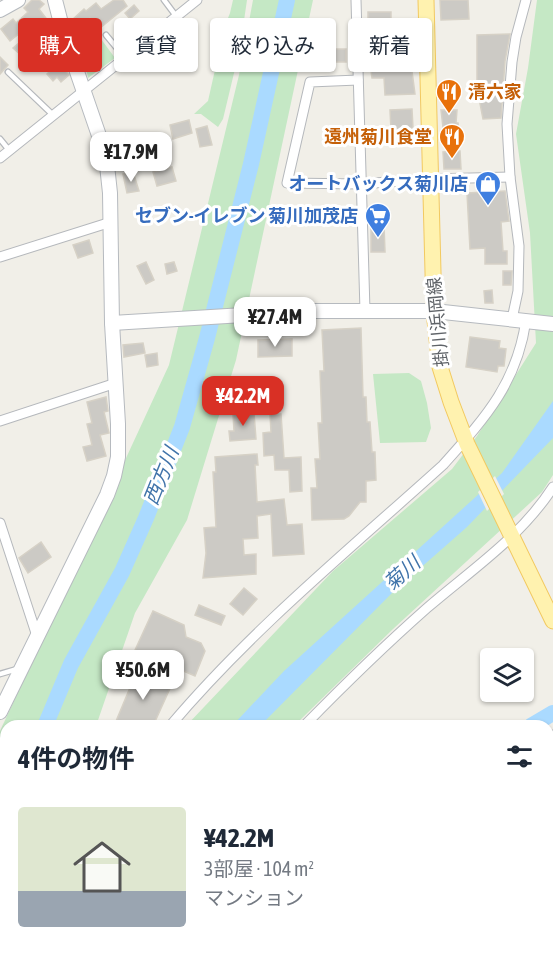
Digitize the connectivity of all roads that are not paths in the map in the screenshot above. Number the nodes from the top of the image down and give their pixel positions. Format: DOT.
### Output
graph roads {
  1 [pos="18,0"];
  2 [pos="55,0"];
  3 [pos="164,0"];
  4 [pos="196,0"];
  5 [pos="356,0"];
  6 [pos="426,0"];
  7 [pos="526,0"];
  8 [pos="0,10"];
  9 [pos="176,16"];
  10 [pos="61,18"];
  11 [pos="174,18"];
  12 [pos="106,34"];
  13 [pos="114,45"];
  14 [pos="114,67"];
  15 [pos="8,72"];
  16 [pos="78,72"];
  17 [pos="358,80"];
  18 [pos="84,89"];
  19 [pos="53,115"];
  20 [pos="0,139"];
  21 [pos="9,150"];
  22 [pos="0,158"];
  23 [pos="510,177"];
  24 [pos="431,179"];
  25 [pos="360,184"];
  26 [pos="111,222"];
  27 [pos="0,257"];
  28 [pos="365,311"];
  29 [pos="434,311"];
  30 [pos="523,320"];
  31 [pos="112,323"];
  32 [pos="553,324"];
  33 [pos="116,383"];
  34 [pos="0,421"];
  35 [pos="466,442"];
  36 [pos="553,487"];
  37 [pos="0,523"];
  38 [pos="513,537"];
  39 [pos="553,621"];
  40 [pos="37,636"];
  41 [pos="22,667"];
  42 [pos="0,674"];
  43 [pos="0,712"];
  44 [pos="176,720"];
  45 [pos="310,720"];
  1 -- 8 [label="street"];
  2 -- 10 [label="street"];
  3 -- 9 [label="lane"];
  4 -- 9 [label="street"];
  5 -- 17 [label="street"];
  6 -- 24 [label="main road, 掛川浜岡線"];
  7 -- 23 [label="street"];
  9 -- 11 [label="street"];
  12 -- 13 [label="lane"];
  14 -- 18 [label="street"];
  15 -- 19 [label="lane"];
  16 -- 18 [label="street"];
  17 -- 25 [label="street"];
  17 -- 25 [label="street"];
  18 -- 19 [label="street"];
  18 -- 26 [label="street"];
  19 -- 21 [label="street"];
  20 -- 21 [label="lane"];
  21 -- 22 [label="street"];
  23 -- 24 [label="street"];
  23 -- 30 [label="street"];
  24 -- 25 [label="street"];
  24 -- 29 [label="main road, 掛川浜岡線"];
  25 -- 28 [label="street"];
  26 -- 27 [label="street"];
  26 -- 31 [label="street"];
  28 -- 29 [label="street"];
  28 -- 31 [label="street"];
  29 -- 30 [label="street"];
  29 -- 35 [label="main road, 掛川浜岡線"];
  30 -- 32 [label="street"];
  30 -- 35 [label="street"];
  31 -- 33 [label="street"];
  33 -- 34 [label="street"];
  33 -- 40 [label="street"];
  35 -- 38 [label="main road, 掛川浜岡線"];
  35 -- 44 [label="street"];
  36 -- 38 [label="street"];
  37 -- 40 [label="street"];
  38 -- 39 [label="main road, 掛川浜岡線"];
  38 -- 45 [label="street"];
  40 -- 41 [label="street"];
  41 -- 42 [label="lane"];
  41 -- 43 [label="street"];
}
